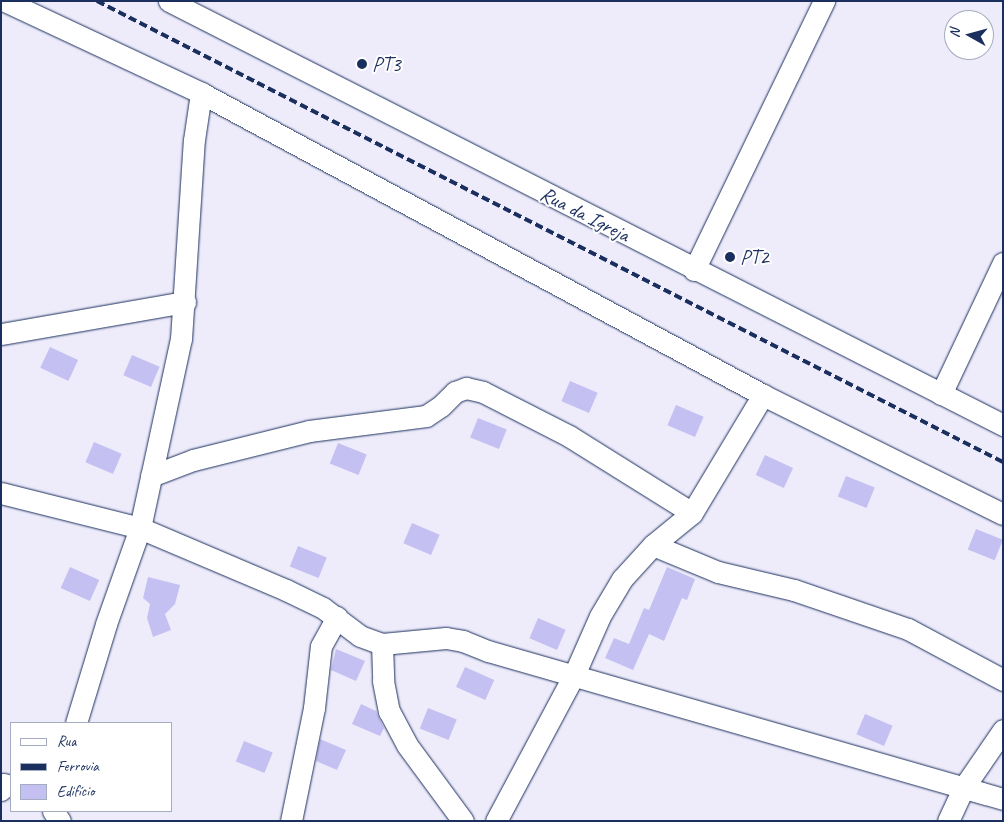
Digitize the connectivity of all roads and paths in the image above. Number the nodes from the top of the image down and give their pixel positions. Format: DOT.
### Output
graph roads {
  1 [pos="169,1"];
  2 [pos="824,1"];
  3 [pos="6,2"];
  4 [pos="1,20"];
  5 [pos="201,94"];
  6 [pos="1003,263"];
  7 [pos="694,270"];
  8 [pos="184,302"];
  9 [pos="1,334"];
  10 [pos="941,394"];
  11 [pos="763,395"];
  12 [pos="1003,424"];
  13 [pos="151,476"];
  14 [pos="1,493"];
  15 [pos="692,513"];
  16 [pos="1003,514"];
  17 [pos="140,528"];
  18 [pos="653,545"];
  19 [pos="337,617"];
  20 [pos="382,644"];
  21 [pos="574,675"];
  22 [pos="1003,680"];
  23 [pos="76,722"];
  24 [pos="1003,730"];
  25 [pos="964,787"];
  26 [pos="1003,798"];
  27 [pos="291,821"];
  28 [pos="463,821"];
  29 [pos="496,821"];
  30 [pos="948,821"];
  1 -- 7 [label="street, Rua da Igreja"];
  2 -- 7 [label="street"];
  3 -- 4 [label="street"];
  3 -- 5 [label="street"];
  5 -- 8 [label="street"];
  5 -- 11 [label="street"];
  6 -- 10 [label="street"];
  7 -- 10 [label="street, Rua da Igreja"];
  8 -- 9 [label="street"];
  8 -- 13 [label="street"];
  10 -- 12 [label="street, Rua da Igreja"];
  11 -- 15 [label="street"];
  11 -- 16 [label="street"];
  13 -- 15 [label="street"];
  13 -- 17 [label="street"];
  14 -- 17 [label="street"];
  15 -- 18 [label="street"];
  17 -- 19 [label="street"];
  17 -- 23 [label="street"];
  18 -- 21 [label="street"];
  18 -- 22 [label="street"];
  19 -- 20 [label="street"];
  19 -- 27 [label="street"];
  20 -- 21 [label="street"];
  20 -- 28 [label="street"];
  21 -- 25 [label="street"];
  21 -- 29 [label="street"];
  24 -- 25 [label="street"];
  25 -- 26 [label="street"];
  25 -- 30 [label="street"];
}
